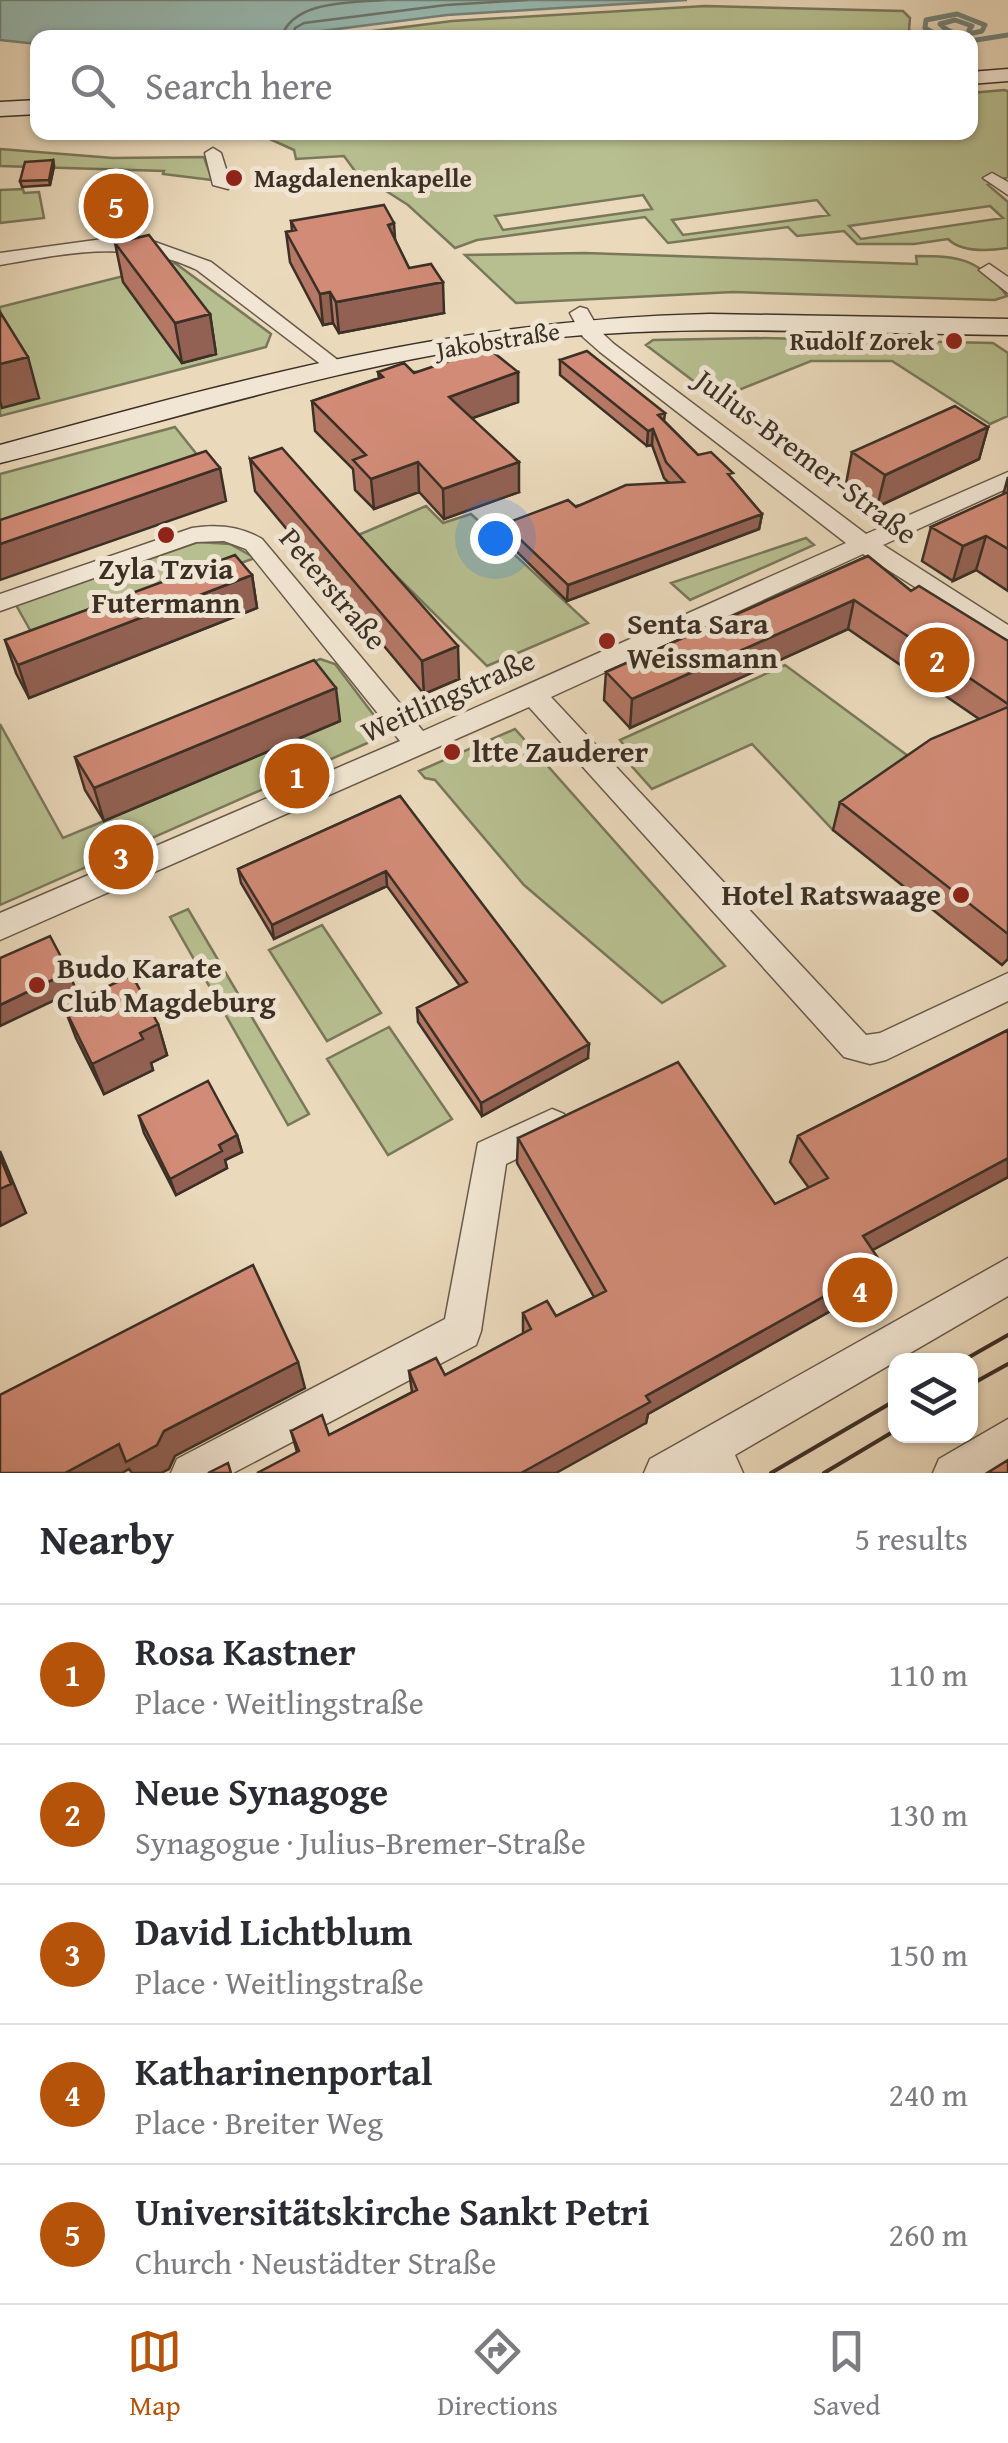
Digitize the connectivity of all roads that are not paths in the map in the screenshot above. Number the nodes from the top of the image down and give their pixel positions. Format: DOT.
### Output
graph roads {
  1 [pos="978,68"];
  2 [pos="1006,70"];
  3 [pos="978,76"];
  4 [pos="0,108"];
  5 [pos="30,108"];
  6 [pos="30,118"];
  7 [pos="0,119"];
  8 [pos="213,153"];
  9 [pos="992,178"];
  10 [pos="222,185"];
  11 [pos="1008,190"];
  12 [pos="0,259"];
  13 [pos="989,270"];
  14 [pos="1008,288"];
  15 [pos="1008,312"];
  16 [pos="583,320"];
  17 [pos="1008,327"];
  18 [pos="329,361"];
  19 [pos="0,436"];
  20 [pos="0,454"];
  21 [pos="1008,478"];
  22 [pos="865,546"];
  23 [pos="0,603"];
  24 [pos="1008,637"];
  25 [pos="533,694"];
  26 [pos="418,744"];
  27 [pos="0,927"];
  28 [pos="1008,986"];
  29 [pos="577,1113"];
  30 [pos="1008,1276"];
  31 [pos="1008,1439"];
  32 [pos="716,1460"];
  33 [pos="191,1473"];
  34 [pos="664,1473"];
  35 [pos="952,1473"];
  1 -- 2 [label="street"];
  2 -- 3 [label="street"];
  4 -- 5 [label="street"];
  6 -- 7 [label="street"];
  8 -- 10 [label="street"];
  9 -- 11 [label="street"];
  12 -- 18 [label="street"];
  13 -- 14 [label="street"];
  15 -- 16 [label="street, Jakobstraße"];
  16 -- 17 [label="street, Jakobstraße"];
  16 -- 18 [label="street, Jakobstraße"];
  16 -- 22 [label="street, Julius-Bremer-Straße"];
  18 -- 19 [label="street, Jakobstraße"];
  18 -- 20 [label="street, Jakobstraße"];
  21 -- 22 [label="street, Weitlingstraße"];
  22 -- 24 [label="street, Julius-Bremer-Straße"];
  22 -- 25 [label="street, Weitlingstraße"];
  23 -- 26 [label="street, Peterstraße"];
  25 -- 26 [label="street, Weitlingstraße"];
  25 -- 28 [label="street"];
  26 -- 27 [label="street, Weitlingstraße"];
  29 -- 33 [label="street"];
  30 -- 32 [label="street"];
  31 -- 35 [label="street"];
  32 -- 34 [label="street"];
}
